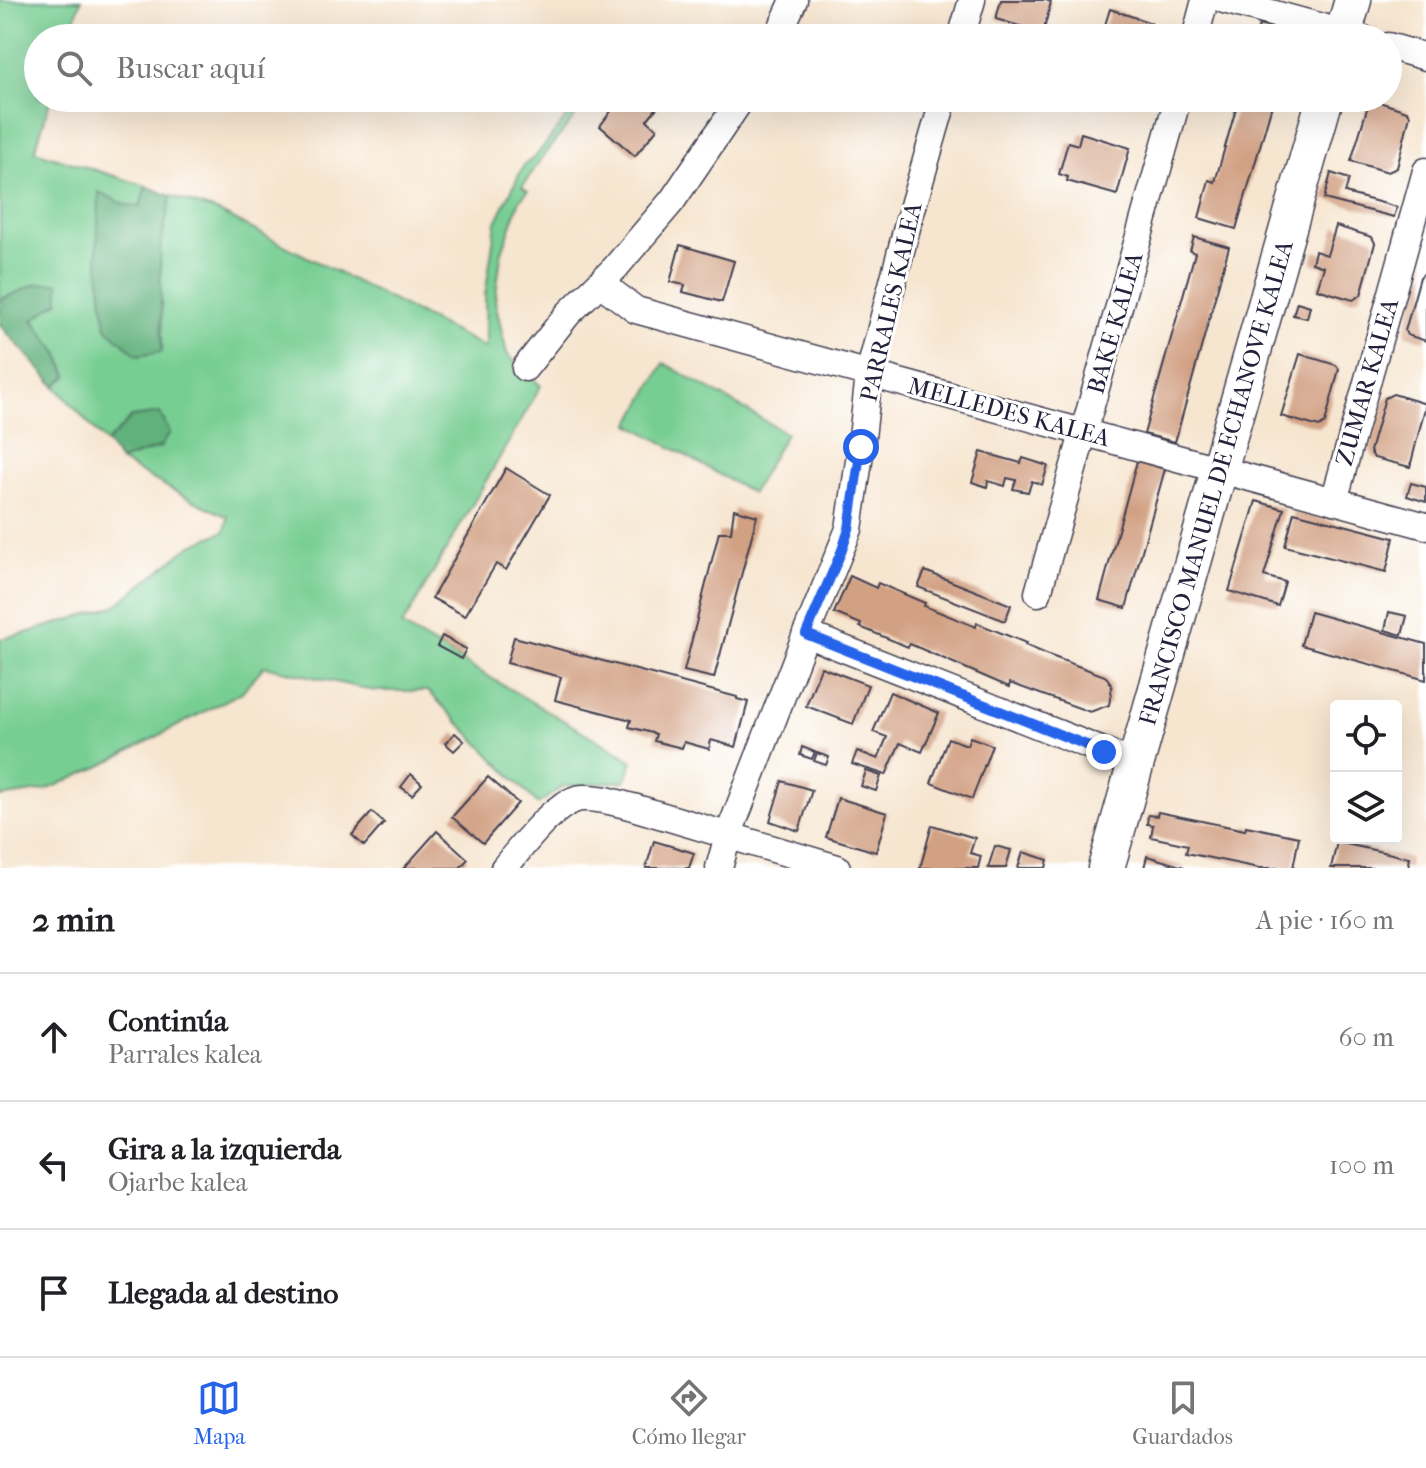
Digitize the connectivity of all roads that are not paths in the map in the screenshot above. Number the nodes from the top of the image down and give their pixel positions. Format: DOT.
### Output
graph roads {
  1 [pos="794,0"];
  2 [pos="972,0"];
  3 [pos="1205,0"];
  4 [pos="1224,0"];
  5 [pos="783,24"];
  6 [pos="965,24"];
  7 [pos="1199,24"];
  8 [pos="1336,24"];
  9 [pos="1402,50"];
  10 [pos="1426,57"];
  11 [pos="732,112"];
  12 [pos="940,112"];
  13 [pos="1174,112"];
  14 [pos="1321,112"];
  15 [pos="1426,171"];
  16 [pos="600,283"];
  17 [pos="525,368"];
  18 [pos="869,374"];
  19 [pos="1084,433"];
  20 [pos="1219,470"];
  21 [pos="1334,501"];
  22 [pos="1426,526"];
  23 [pos="1038,593"];
  24 [pos="806,634"];
  25 [pos="1136,764"];
  26 [pos="728,836"];
  27 [pos="504,868"];
  28 [pos="719,868"];
  29 [pos="837,868"];
  30 [pos="1106,868"];
  1 -- 5 [label="street"];
  2 -- 6 [label="street"];
  3 -- 7 [label="street"];
  4 -- 8 [label="street"];
  9 -- 10 [label="street"];
  11 -- 16 [label="street"];
  12 -- 18 [label="street, PARRALES KALEA"];
  13 -- 19 [label="street, BAKE KALEA"];
  14 -- 20 [label="street, FRANCISCO MANUEL DE ECHANOVE KALEA"];
  15 -- 21 [label="street, ZUMAR KALEA"];
  16 -- 17 [label="street"];
  16 -- 18 [label="street, MELLEDES KALEA"];
  18 -- 19 [label="street, MELLEDES KALEA"];
  18 -- 24 [label="street, PARRALES KALEA"];
  19 -- 20 [label="street, MELLEDES KALEA"];
  19 -- 23 [label="street, BAKE KALEA"];
  20 -- 21 [label="street, MELLEDES KALEA"];
  20 -- 25 [label="street, FRANCISCO MANUEL DE ECHANOVE KALEA"];
  21 -- 22 [label="street, MELLEDES KALEA"];
  24 -- 25 [label="street"];
  24 -- 26 [label="street, PARRALES KALEA"];
  25 -- 30 [label="street, FRANCISCO MANUEL DE ECHANOVE KALEA"];
  26 -- 27 [label="street"];
  26 -- 28 [label="street, PARRALES KALEA"];
  26 -- 29 [label="street"];
}
